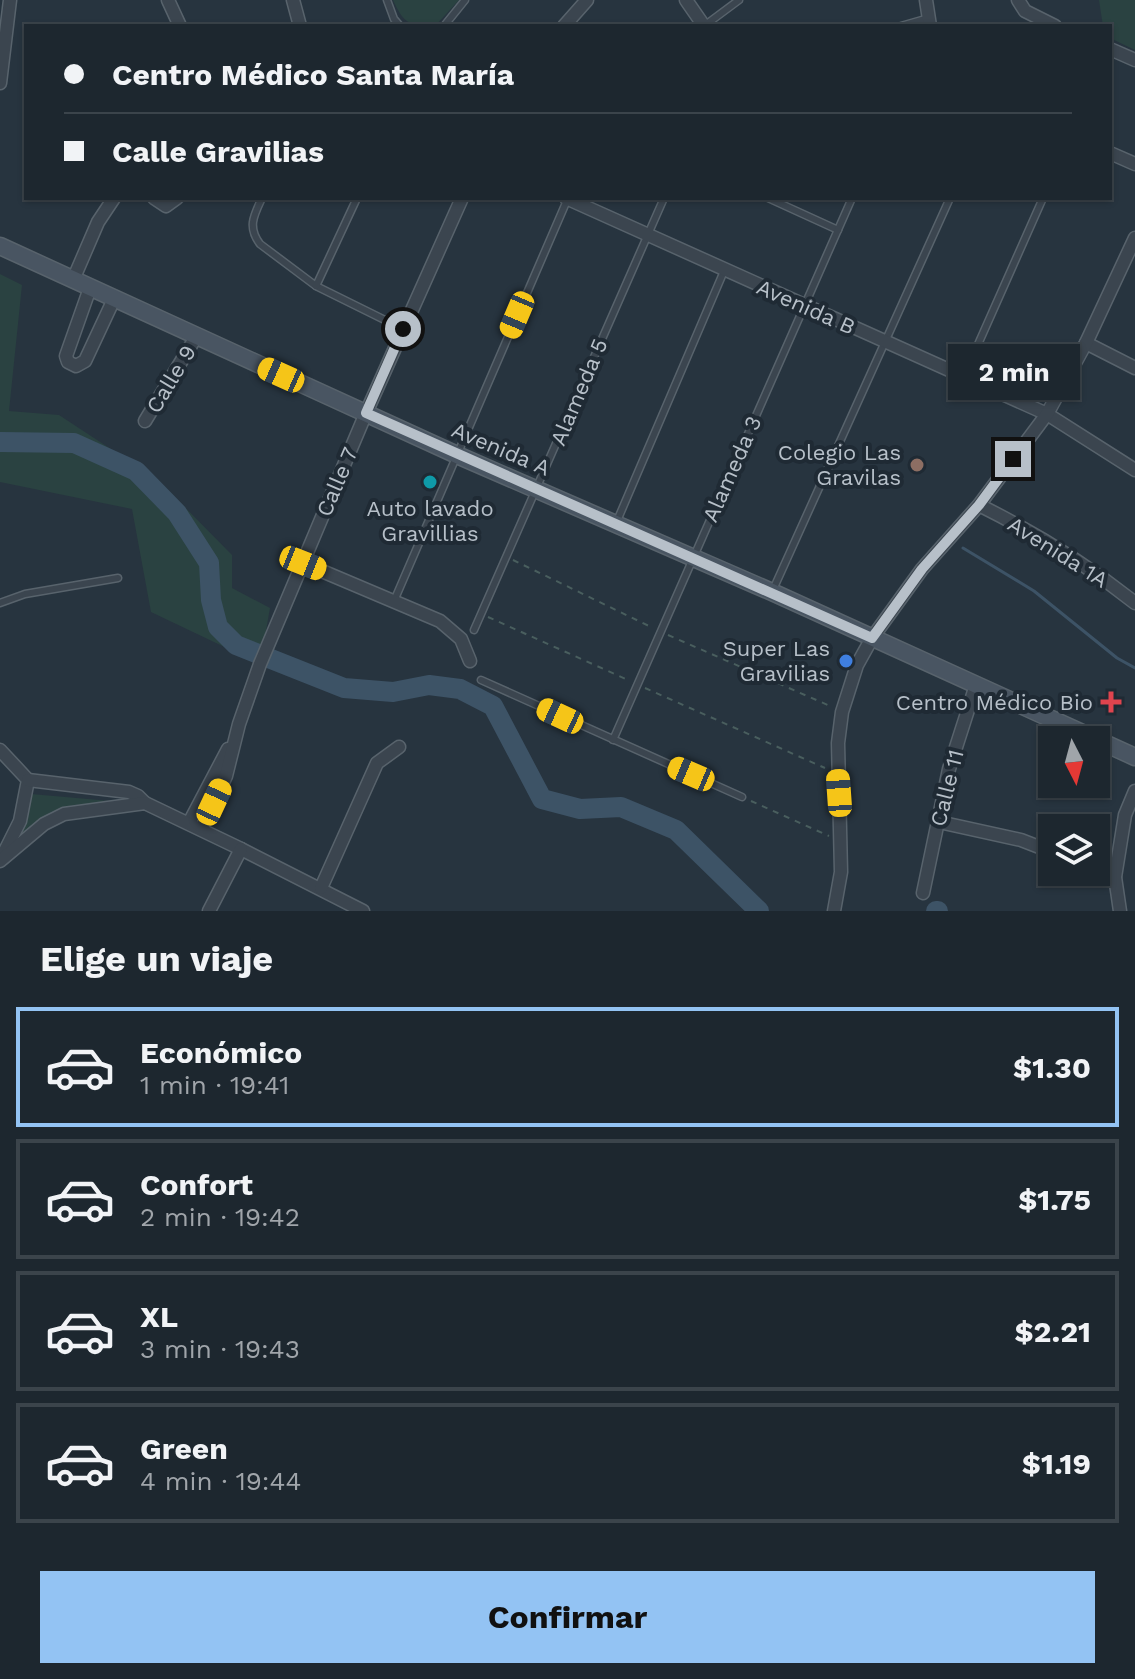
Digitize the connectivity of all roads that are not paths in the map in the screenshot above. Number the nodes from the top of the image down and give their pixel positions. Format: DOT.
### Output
graph roads {
  1 [pos="10,0"];
  2 [pos="168,0"];
  3 [pos="293,0"];
  4 [pos="387,0"];
  5 [pos="465,0"];
  6 [pos="587,0"];
  7 [pos="686,0"];
  8 [pos="739,0"];
  9 [pos="926,0"];
  10 [pos="1018,0"];
  11 [pos="930,22"];
  12 [pos="179,24"];
  13 [pos="299,24"];
  14 [pos="398,24"];
  15 [pos="446,24"];
  16 [pos="566,24"];
  17 [pos="703,24"];
  18 [pos="707,24"];
  19 [pos="1051,24"];
  20 [pos="1112,50"];
  21 [pos="1135,60"];
  22 [pos="0,83"];
  23 [pos="1112,154"];
  24 [pos="1135,164"];
  25 [pos="113,200"];
  26 [pos="157,200"];
  27 [pos="174,200"];
  28 [pos="261,200"];
  29 [pos="356,200"];
  30 [pos="461,200"];
  31 [pos="566,200"];
  32 [pos="571,200"];
  33 [pos="663,200"];
  34 [pos="772,200"];
  35 [pos="851,200"];
  36 [pos="949,200"];
  37 [pos="1042,200"];
  38 [pos="838,230"];
  39 [pos="646,235"];
  40 [pos="1135,238"];
  41 [pos="0,246"];
  42 [pos="1131,258"];
  43 [pos="724,271"];
  44 [pos="73,280"];
  45 [pos="316,286"];
  46 [pos="90,288"];
  47 [pos="114,299"];
  48 [pos="804,307"];
  49 [pos="403,329"];
  50 [pos="196,337"];
  51 [pos="885,342"];
  52 [pos="1086,343"];
  53 [pos="1135,368"];
  54 [pos="964,376"];
  55 [pos="366,413"];
  56 [pos="1047,414"];
  57 [pos="145,421"];
  58 [pos="457,455"];
  59 [pos="1135,470"];
  60 [pos="538,488"];
  61 [pos="979,505"];
  62 [pos="616,523"];
  63 [pos="693,557"];
  64 [pos="303,563"];
  65 [pos="118,578"];
  66 [pos="772,592"];
  67 [pos="394,601"];
  68 [pos="0,603"];
  69 [pos="1135,603"];
  70 [pos="474,630"];
  71 [pos="872,638"];
  72 [pos="470,661"];
  73 [pos="481,680"];
  74 [pos="976,685"];
  75 [pos="613,740"];
  76 [pos="399,747"];
  77 [pos="0,750"];
  78 [pos="1135,757"];
  79 [pos="28,780"];
  80 [pos="1135,791"];
  81 [pos="742,797"];
  82 [pos="145,803"];
  83 [pos="939,822"];
  84 [pos="195,826"];
  85 [pos="5,838"];
  86 [pos="1038,847"];
  87 [pos="241,849"];
  88 [pos="0,861"];
  89 [pos="1110,875"];
  90 [pos="1115,877"];
  91 [pos="321,888"];
  92 [pos="923,893"];
  93 [pos="345,906"];
  94 [pos="209,911"];
  95 [pos="363,911"];
  96 [pos="834,911"];
  97 [pos="1120,911"];
  1 -- 22 [label="street"];
  2 -- 12 [label="street"];
  3 -- 13 [label="street"];
  4 -- 14 [label="lane"];
  5 -- 15 [label="lane"];
  6 -- 16 [label="street"];
  7 -- 17 [label="street"];
  8 -- 18 [label="lane"];
  9 -- 11 [label="street"];
  10 -- 19 [label="street"];
  20 -- 21 [label="street"];
  23 -- 24 [label="street"];
  25 -- 44 [label="street"];
  26 -- 27 [label="street"];
  28 -- 45 [label="lane"];
  29 -- 45 [label="lane"];
  30 -- 49 [label="street, Calle 7"];
  31 -- 58 [label="lane"];
  32 -- 39 [label="street, Avenida B"];
  33 -- 39 [label="lane, Alameda 5"];
  34 -- 38 [label="lane"];
  35 -- 38 [label="lane, Alameda 3"];
  36 -- 51 [label="lane"];
  37 -- 54 [label="lane"];
  38 -- 48 [label="lane, Alameda 3"];
  39 -- 43 [label="street, Avenida B"];
  39 -- 60 [label="lane, Alameda 5"];
  40 -- 42 [label="street"];
  41 -- 44 [label="street, Avenida A"];
  42 -- 52 [label="street"];
  43 -- 48 [label="street, Avenida B"];
  43 -- 62 [label="lane"];
  44 -- 46 [label="street, Avenida A"];
  45 -- 49 [label="lane"];
  46 -- 47 [label="street, Avenida A"];
  46 -- 47 [label="street"];
  47 -- 50 [label="street, Avenida A"];
  48 -- 51 [label="street, Avenida B"];
  48 -- 63 [label="lane, Alameda 3"];
  49 -- 55 [label="street, Calle 7"];
  50 -- 55 [label="street, Avenida A"];
  50 -- 57 [label="street, Calle 9"];
  51 -- 54 [label="street, Avenida B"];
  51 -- 66 [label="lane"];
  52 -- 53 [label="street"];
  52 -- 56 [label="street"];
  54 -- 56 [label="street, Avenida B"];
  55 -- 58 [label="street, Avenida A"];
  55 -- 64 [label="street, Calle 7"];
  56 -- 59 [label="street, Avenida B"];
  56 -- 61 [label="street"];
  58 -- 60 [label="street, Avenida A"];
  58 -- 67 [label="lane"];
  60 -- 62 [label="street, Avenida A"];
  60 -- 70 [label="lane, Alameda 5"];
  61 -- 69 [label="street, Avenida 1A"];
  61 -- 71 [label="street"];
  62 -- 63 [label="street, Avenida A"];
  63 -- 66 [label="street, Avenida A"];
  63 -- 75 [label="lane, Alameda 3"];
  64 -- 67 [label="street"];
  64 -- 84 [label="street, Calle 7"];
  65 -- 68 [label="lane"];
  66 -- 71 [label="street, Avenida A"];
  67 -- 72 [label="street"];
  71 -- 74 [label="street, Avenida A"];
  71 -- 96 [label="street"];
  73 -- 75 [label="lane"];
  74 -- 78 [label="street, Avenida A"];
  74 -- 83 [label="street, Calle 11"];
  75 -- 81 [label="lane"];
  76 -- 91 [label="street"];
  77 -- 79 [label="street"];
  79 -- 82 [label="street"];
  79 -- 85 [label="street"];
  80 -- 90 [label="street"];
  82 -- 84 [label="street"];
  82 -- 88 [label="street"];
  83 -- 86 [label="street"];
  83 -- 92 [label="street, Calle 11"];
  84 -- 87 [label="street"];
  85 -- 88 [label="street"];
  87 -- 91 [label="street"];
  87 -- 94 [label="street"];
  89 -- 90 [label="street"];
  90 -- 97 [label="street"];
  91 -- 93 [label="street"];
  93 -- 95 [label="street"];
}
